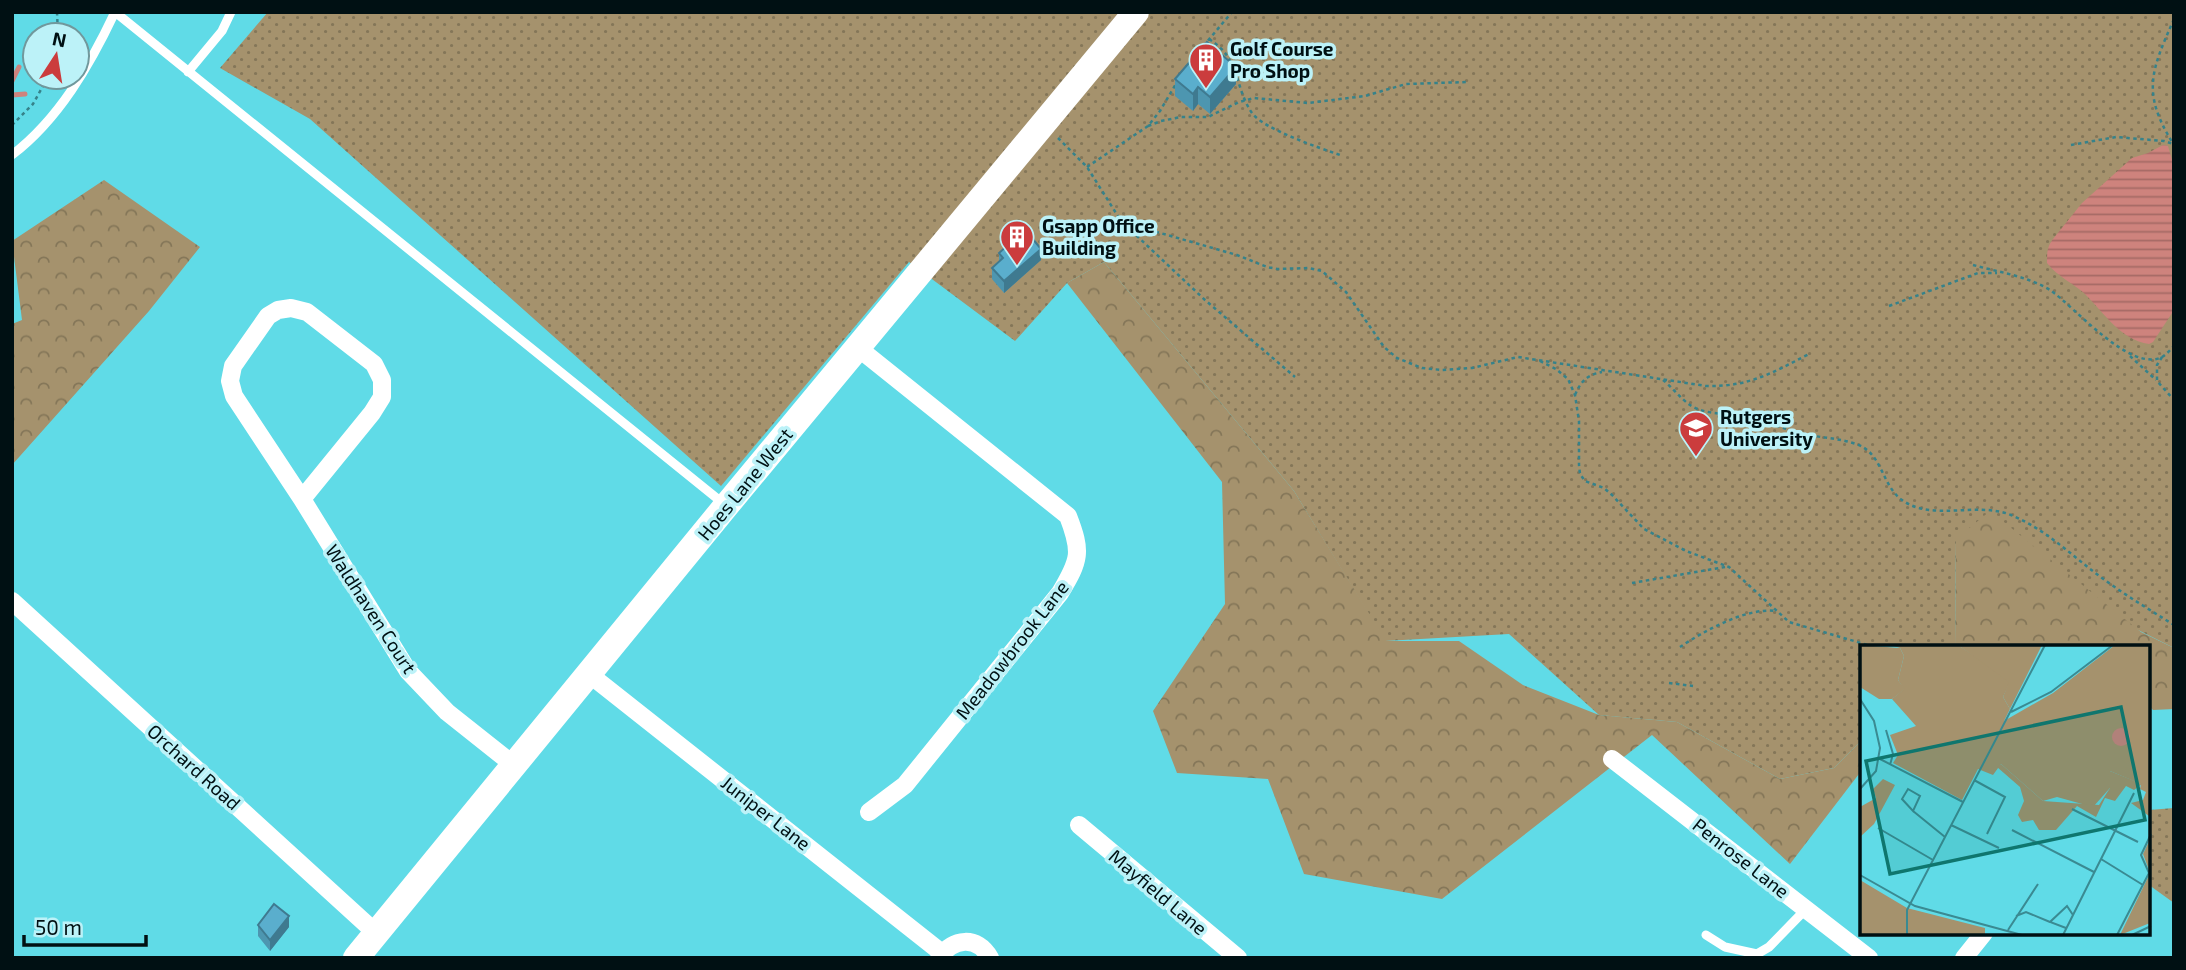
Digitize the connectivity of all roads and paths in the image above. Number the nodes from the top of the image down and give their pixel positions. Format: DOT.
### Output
graph roads {
  1 [pos="115,12"];
  2 [pos="231,12"];
  3 [pos="1136,12"];
  4 [pos="1232,12"];
  5 [pos="2174,19"];
  6 [pos="1209,39"];
  7 [pos="1186,68"];
  8 [pos="188,72"];
  9 [pos="1180,77"];
  10 [pos="1467,82"];
  11 [pos="40,91"];
  12 [pos="1246,100"];
  13 [pos="1043,124"];
  14 [pos="12,125"];
  15 [pos="1148,126"];
  16 [pos="2174,144"];
  17 [pos="2071,145"];
  18 [pos="12,155"];
  19 [pos="1340,155"];
  20 [pos="1087,167"];
  21 [pos="1122,222"];
  22 [pos="1973,265"];
  23 [pos="2004,274"];
  24 [pos="1889,306"];
  25 [pos="2174,346"];
  26 [pos="857,347"];
  27 [pos="1809,354"];
  28 [pos="2127,354"];
  29 [pos="2162,357"];
  30 [pos="1537,360"];
  31 [pos="1605,371"];
  32 [pos="1295,377"];
  33 [pos="1663,380"];
  34 [pos="2157,381"];
  35 [pos="1575,395"];
  36 [pos="2174,400"];
  37 [pos="302,499"];
  38 [pos="726,506"];
  39 [pos="1729,567"];
  40 [pos="1632,583"];
  41 [pos="12,601"];
  42 [pos="1776,611"];
  43 [pos="2174,625"];
  44 [pos="1868,645"];
  45 [pos="1680,647"];
  46 [pos="589,674"];
  47 [pos="1669,684"];
  48 [pos="1693,686"];
  49 [pos="1612,759"];
  50 [pos="515,766"];
  51 [pos="869,811"];
  52 [pos="1079,825"];
  53 [pos="1806,909"];
  54 [pos="376,933"];
  55 [pos="1706,935"];
  56 [pos="1982,935"];
  57 [pos="941,955"];
  58 [pos="356,958"];
  59 [pos="990,958"];
  60 [pos="1238,958"];
  61 [pos="1869,958"];
  62 [pos="1964,958"];
  1 -- 8 [label="lane"];
  1 -- 18 [label="lane"];
  2 -- 8 [label="lane"];
  3 -- 13 [label="street, Hoes Lane West"];
  4 -- 6 [label="path"];
  5 -- 16 [label="path"];
  6 -- 7 [label="path"];
  6 -- 12 [label="path"];
  8 -- 38 [label="lane"];
  9 -- 15 [label="path"];
  10 -- 12 [label="path"];
  11 -- 14 [label="path"];
  12 -- 15 [label="path"];
  12 -- 19 [label="path"];
  13 -- 20 [label="path"];
  13 -- 26 [label="street, Hoes Lane West"];
  15 -- 20 [label="path"];
  16 -- 17 [label="path"];
  20 -- 21 [label="path"];
  21 -- 30 [label="path"];
  21 -- 32 [label="path"];
  22 -- 23 [label="path"];
  23 -- 24 [label="path"];
  23 -- 28 [label="path"];
  25 -- 29 [label="path"];
  26 -- 38 [label="street, Hoes Lane West"];
  26 -- 51 [label="street, Meadowbrook Lane"];
  27 -- 33 [label="path"];
  28 -- 29 [label="path"];
  28 -- 34 [label="path"];
  29 -- 34 [label="path"];
  30 -- 31 [label="path"];
  30 -- 35 [label="path"];
  31 -- 33 [label="path"];
  31 -- 35 [label="path"];
  33 -- 43 [label="path"];
  34 -- 36 [label="path"];
  35 -- 39 [label="path"];
  37 -- 37 [label="street, Waldhaven Court"];
  37 -- 50 [label="street, Waldhaven Court"];
  38 -- 46 [label="street, Hoes Lane West"];
  39 -- 40 [label="path"];
  39 -- 42 [label="path"];
  41 -- 54 [label="street, Orchard Road"];
  42 -- 44 [label="path"];
  42 -- 45 [label="path"];
  46 -- 50 [label="street, Hoes Lane West"];
  46 -- 57 [label="street, Juniper Lane"];
  47 -- 48 [label="path"];
  49 -- 53 [label="street, Penrose Lane"];
  50 -- 54 [label="street, Hoes Lane West"];
  52 -- 60 [label="street, Mayfield Lane"];
  53 -- 55 [label="lane"];
  53 -- 61 [label="street, Penrose Lane"];
  54 -- 58 [label="street, Hoes Lane West"];
  56 -- 62 [label="street"];
  57 -- 59 [label="street"];
}
